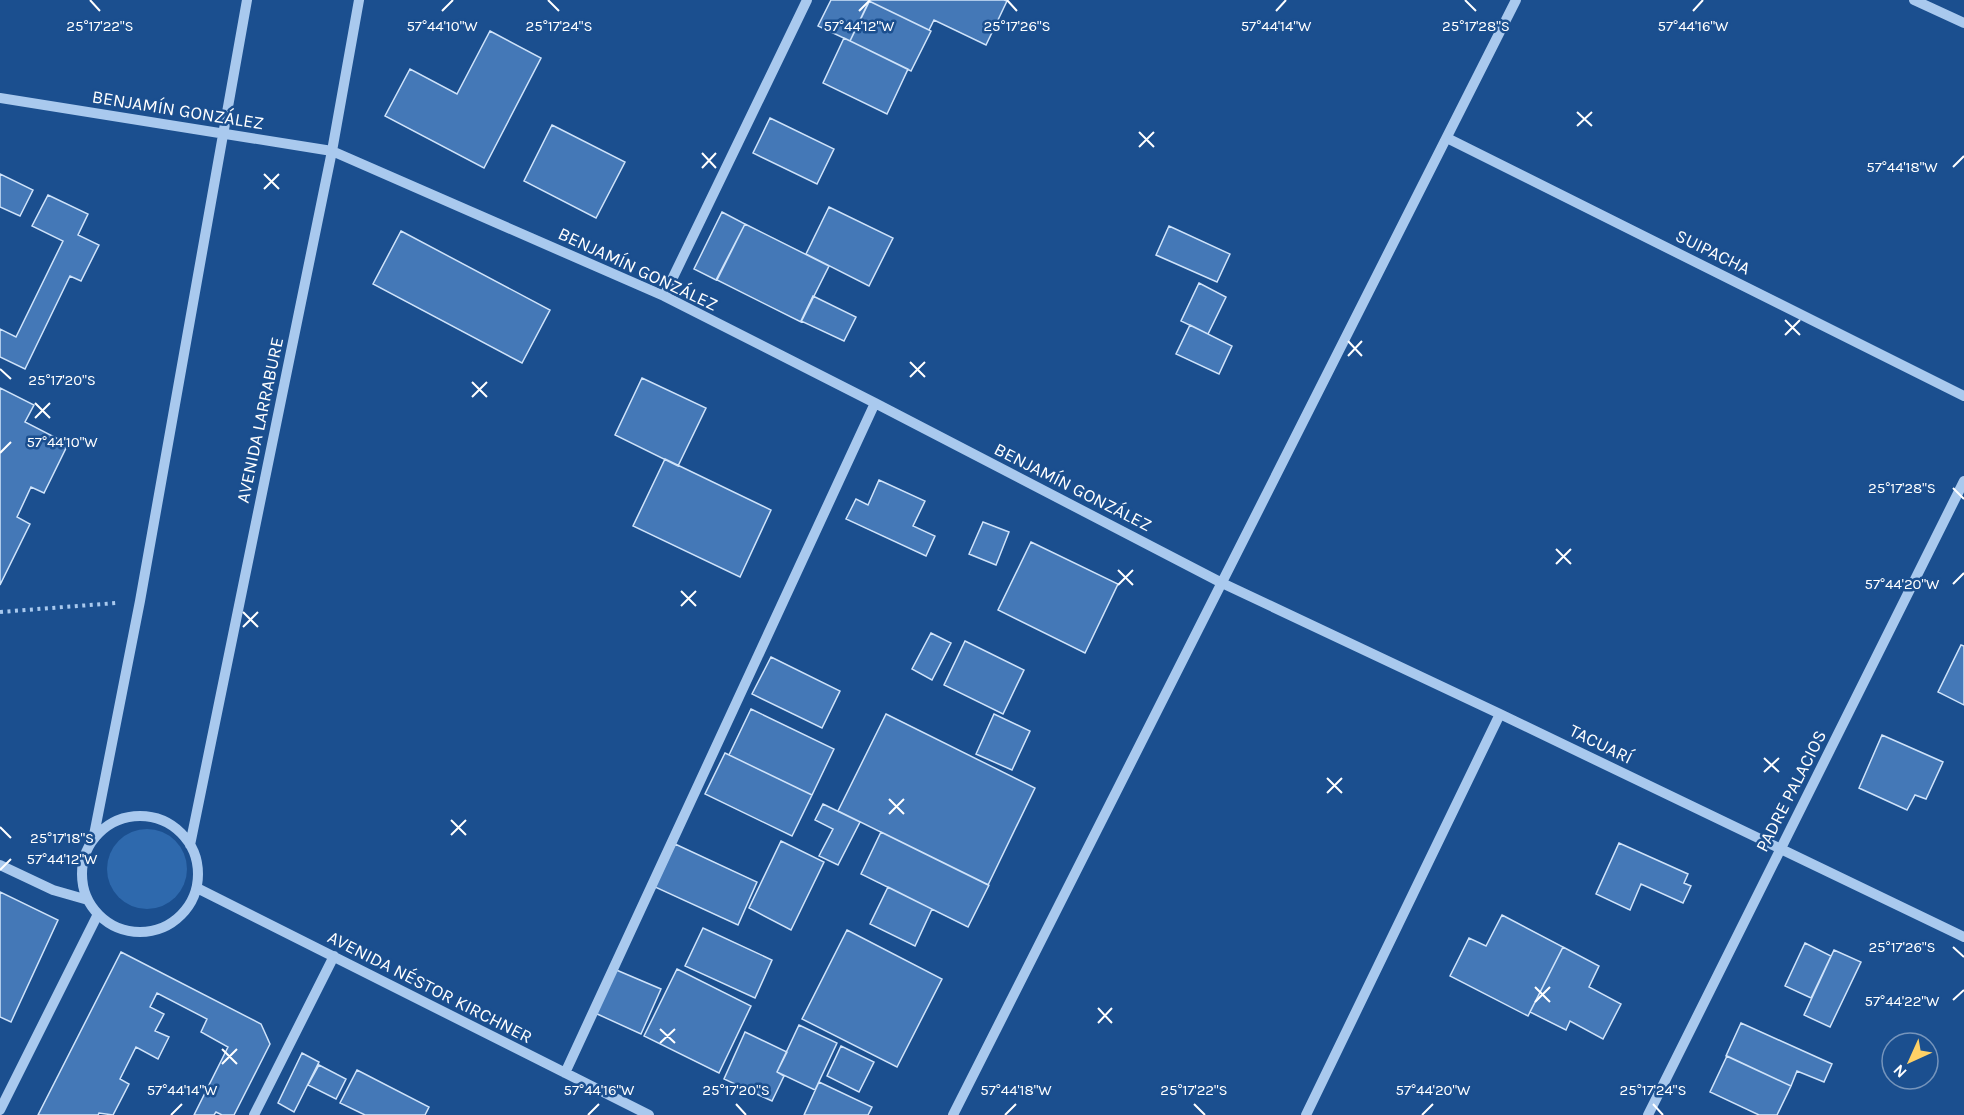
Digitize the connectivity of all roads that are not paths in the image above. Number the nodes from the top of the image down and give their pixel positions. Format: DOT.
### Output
graph roads {
  1 [pos="247,0"];
  2 [pos="359,0"];
  3 [pos="807,0"];
  4 [pos="1516,0"];
  5 [pos="1914,0"];
  6 [pos="1964,23"];
  7 [pos="0,98"];
  8 [pos="224,134"];
  9 [pos="1447,138"];
  10 [pos="332,151"];
  11 [pos="664,296"];
  12 [pos="1964,396"];
  13 [pos="875,403"];
  14 [pos="1964,481"];
  15 [pos="1222,583"];
  16 [pos="1500,714"];
  17 [pos="93,840"];
  18 [pos="190,845"];
  19 [pos="1781,849"];
  20 [pos="0,865"];
  21 [pos="197,888"];
  22 [pos="88,900"];
  23 [pos="98,914"];
  24 [pos="1964,937"];
  25 [pos="334,956"];
  26 [pos="565,1073"];
  27 [pos="0,1110"];
  28 [pos="254,1115"];
  29 [pos="649,1115"];
  30 [pos="953,1115"];
  31 [pos="1306,1115"];
  32 [pos="1648,1115"];
  1 -- 8 [label="street"];
  2 -- 10 [label="street, AVENIDA LARRABURE"];
  3 -- 11 [label="street"];
  4 -- 9 [label="street"];
  5 -- 6 [label="street"];
  7 -- 8 [label="street, BENJAMÍN GONZÁLEZ"];
  8 -- 10 [label="street, BENJAMÍN GONZÁLEZ"];
  8 -- 17 [label="street"];
  9 -- 12 [label="street, SUIPACHA"];
  9 -- 15 [label="street"];
  10 -- 11 [label="street, BENJAMÍN GONZÁLEZ"];
  10 -- 18 [label="street, AVENIDA LARRABURE"];
  11 -- 13 [label="street, BENJAMÍN GONZÁLEZ"];
  13 -- 15 [label="street, BENJAMÍN GONZÁLEZ"];
  13 -- 26 [label="street"];
  14 -- 19 [label="street, PADRE PALACIOS"];
  15 -- 16 [label="street, TACUARÍ"];
  15 -- 30 [label="street"];
  16 -- 19 [label="street, TACUARÍ"];
  16 -- 31 [label="street"];
  17 -- 18 [label="street"];
  17 -- 22 [label="street"];
  18 -- 21 [label="street"];
  19 -- 24 [label="street, TACUARÍ"];
  19 -- 32 [label="street, PADRE PALACIOS"];
  20 -- 22 [label="street"];
  21 -- 23 [label="street"];
  21 -- 25 [label="street, AVENIDA NÉSTOR KIRCHNER"];
  22 -- 23 [label="street"];
  23 -- 27 [label="street"];
  25 -- 26 [label="street, AVENIDA NÉSTOR KIRCHNER"];
  25 -- 28 [label="street"];
  26 -- 29 [label="street, AVENIDA NÉSTOR KIRCHNER"];
}
